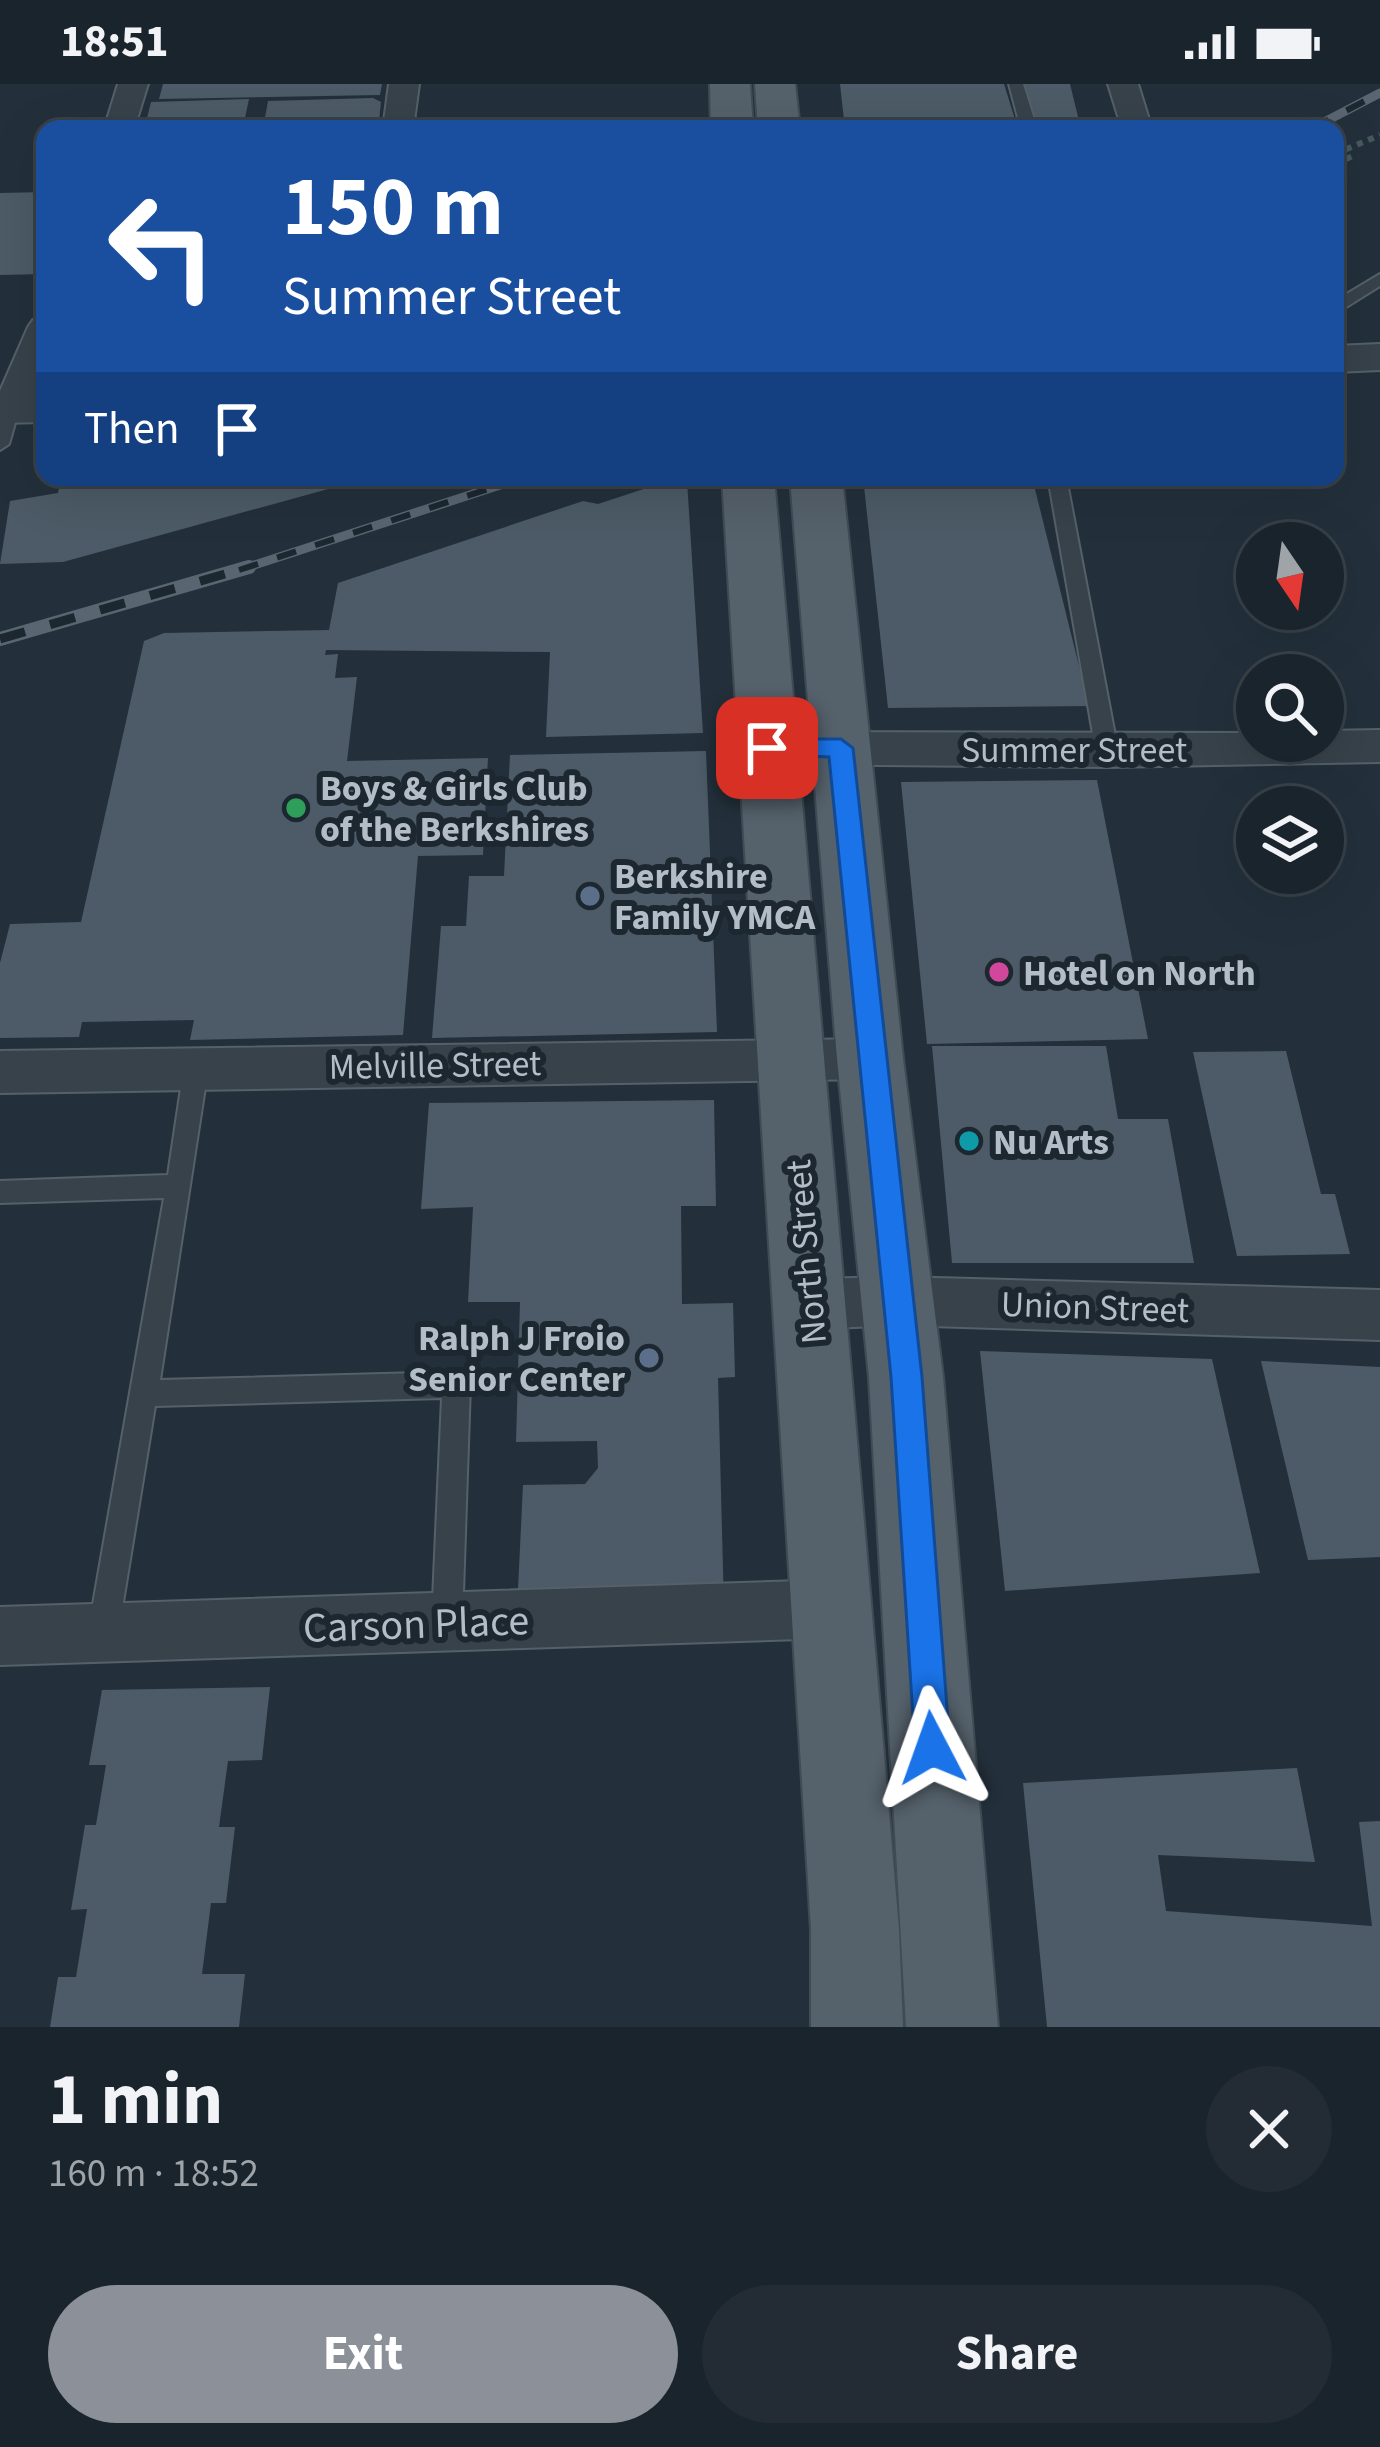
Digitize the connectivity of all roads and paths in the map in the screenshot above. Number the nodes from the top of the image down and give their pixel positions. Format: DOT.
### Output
graph roads {
  1 [pos="133,84"];
  2 [pos="404,84"];
  3 [pos="730,84"];
  4 [pos="775,84"];
  5 [pos="1016,84"];
  6 [pos="1124,84"];
  7 [pos="122,120"];
  8 [pos="399,120"];
  9 [pos="732,120"];
  10 [pos="778,120"];
  11 [pos="1026,120"];
  12 [pos="1134,120"];
  13 [pos="1380,135"];
  14 [pos="1344,150"];
  15 [pos="1355,154"];
  16 [pos="1344,160"];
  17 [pos="1380,279"];
  18 [pos="1344,303"];
  19 [pos="36,353"];
  20 [pos="1380,357"];
  21 [pos="1344,358"];
  22 [pos="14,417"];
  23 [pos="749,486"];
  24 [pos="817,486"];
  25 [pos="1059,486"];
  26 [pos="1380,746"];
  27 [pos="767,748"];
  28 [pos="841,748"];
  29 [pos="1107,752"];
  30 [pos="790,1059"];
  31 [pos="870,1059"];
  32 [pos="196,1068"];
  33 [pos="0,1072"];
  34 [pos="178,1186"];
  35 [pos="0,1192"];
  36 [pos="899,1300"];
  37 [pos="810,1304"];
  38 [pos="1380,1315"];
  39 [pos="145,1393"];
  40 [pos="832,1609"];
  41 [pos="447,1622"];
  42 [pos="104,1633"];
  43 [pos="0,1636"];
  44 [pos="856,2027"];
  45 [pos="952,2027"];
  1 -- 7 [label="street"];
  2 -- 8 [label="street"];
  3 -- 9 [label="main road"];
  4 -- 10 [label="main road"];
  5 -- 11 [label="lane"];
  6 -- 12 [label="street"];
  13 -- 14 [label="path"];
  15 -- 16 [label="path"];
  17 -- 18 [label="lane"];
  19 -- 22 [label="street"];
  20 -- 21 [label="street"];
  23 -- 27 [label="main road, North Street"];
  24 -- 28 [label="main road"];
  25 -- 29 [label="lane"];
  26 -- 29 [label="street, Summer Street"];
  27 -- 28 [label="street, Summer Street"];
  27 -- 30 [label="main road, North Street"];
  28 -- 29 [label="street, Summer Street"];
  28 -- 31 [label="main road"];
  30 -- 31 [label="street, Melville Street"];
  30 -- 32 [label="street, Melville Street"];
  30 -- 37 [label="main road, North Street"];
  31 -- 36 [label="main road"];
  32 -- 33 [label="street, Melville Street"];
  32 -- 34 [label="lane"];
  34 -- 35 [label="lane"];
  34 -- 39 [label="lane"];
  36 -- 37 [label="street, Union Street"];
  36 -- 38 [label="street, Union Street"];
  36 -- 45 [label="main road"];
  37 -- 40 [label="main road, North Street"];
  39 -- 41 [label="lane"];
  39 -- 42 [label="lane"];
  40 -- 41 [label="street, Carson Place"];
  40 -- 44 [label="main road, North Street"];
  41 -- 42 [label="street, Carson Place"];
  42 -- 43 [label="street, Carson Place"];
}
